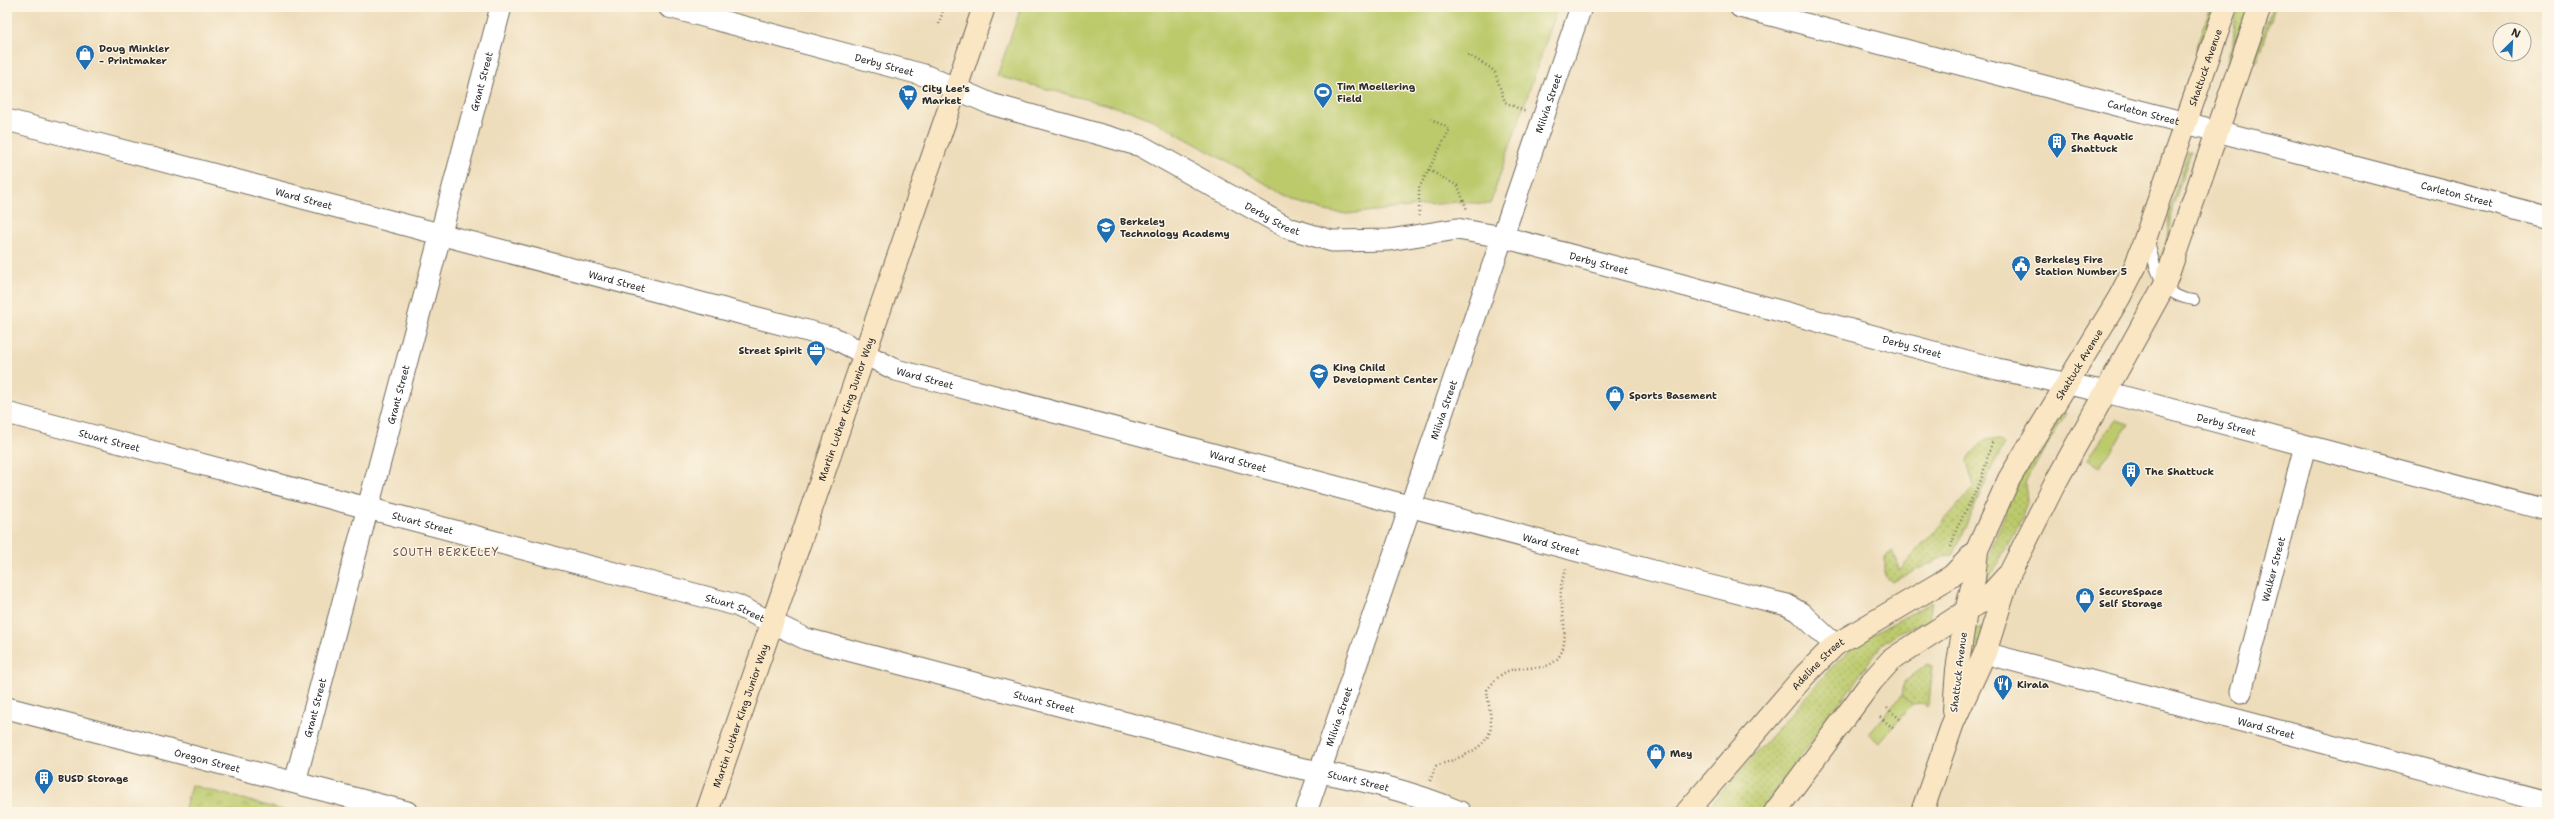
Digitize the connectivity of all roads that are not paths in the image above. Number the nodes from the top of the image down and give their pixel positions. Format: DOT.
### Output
graph roads {
  1 [pos="501,7"];
  2 [pos="669,7"];
  3 [pos="984,7"];
  4 [pos="1581,7"];
  5 [pos="1740,7"];
  6 [pos="2226,7"];
  7 [pos="2260,7"];
  8 [pos="956,89"];
  9 [pos="7,120"];
  10 [pos="2186,124"];
  11 [pos="2218,131"];
  12 [pos="2547,217"];
  13 [pos="2148,234"];
  14 [pos="441,235"];
  15 [pos="1504,237"];
  16 [pos="2164,286"];
  17 [pos="2194,300"];
  18 [pos="866,354"];
  19 [pos="2067,384"];
  20 [pos="2106,392"];
  21 [pos="7,413"];
  22 [pos="2305,446"];
  23 [pos="1410,505"];
  24 [pos="367,508"];
  25 [pos="2547,510"];
  26 [pos="1977,550"];
  27 [pos="2010,573"];
  28 [pos="1966,611"];
  29 [pos="773,623"];
  30 [pos="1835,645"];
  31 [pos="1985,653"];
  32 [pos="2241,692"];
  33 [pos="7,708"];
  34 [pos="1953,723"];
  35 [pos="1319,772"];
  36 [pos="295,782"];
  37 [pos="2547,802"];
  38 [pos="407,812"];
  39 [pos="707,812"];
  40 [pos="1306,812"];
  41 [pos="1460,812"];
  42 [pos="1687,812"];
  43 [pos="1775,812"];
  44 [pos="1922,812"];
  1 -- 14 [label="street, Grant Street"];
  2 -- 8 [label="street, Derby Street"];
  3 -- 8 [label="main road, Martin Luther King Junior Way"];
  4 -- 15 [label="street, Milvia Street"];
  5 -- 10 [label="street, Carleton Street"];
  6 -- 10 [label="main road, Shattuck Avenue"];
  7 -- 11 [label="main road, Shattuck Avenue"];
  8 -- 15 [label="street, Derby Street"];
  8 -- 18 [label="main road, Martin Luther King Junior Way"];
  9 -- 14 [label="street, Ward Street"];
  10 -- 11 [label="street, Carleton Street"];
  10 -- 13 [label="main road, Shattuck Avenue"];
  11 -- 12 [label="street, Carleton Street"];
  11 -- 16 [label="main road, Shattuck Avenue"];
  13 -- 16 [label="lane"];
  13 -- 19 [label="main road, Shattuck Avenue"];
  14 -- 18 [label="street, Ward Street"];
  14 -- 24 [label="street, Grant Street"];
  15 -- 19 [label="street, Derby Street"];
  15 -- 23 [label="street, Milvia Street"];
  16 -- 17 [label="lane"];
  16 -- 20 [label="main road, Shattuck Avenue"];
  18 -- 23 [label="street, Ward Street"];
  18 -- 29 [label="main road, Martin Luther King Junior Way"];
  19 -- 20 [label="street, Derby Street"];
  19 -- 26 [label="main road, Shattuck Avenue"];
  20 -- 22 [label="street, Derby Street"];
  20 -- 27 [label="main road, Shattuck Avenue"];
  21 -- 24 [label="street, Stuart Street"];
  22 -- 25 [label="street, Derby Street"];
  22 -- 32 [label="street, Walker Street"];
  23 -- 30 [label="street, Ward Street"];
  23 -- 35 [label="street, Milvia Street"];
  24 -- 29 [label="street, Stuart Street"];
  24 -- 36 [label="street, Grant Street"];
  26 -- 28 [label="main road, Shattuck Avenue"];
  26 -- 30 [label="main road, Adeline Street"];
  27 -- 28 [label="main road"];
  27 -- 31 [label="main road, Shattuck Avenue"];
  28 -- 34 [label="main road, Shattuck Avenue"];
  28 -- 43 [label="main road"];
  29 -- 35 [label="street, Stuart Street"];
  29 -- 39 [label="main road, Martin Luther King Junior Way"];
  30 -- 42 [label="main road, Adeline Street"];
  31 -- 34 [label="main road, Shattuck Avenue"];
  31 -- 37 [label="street, Ward Street"];
  33 -- 36 [label="street, Oregon Street"];
  34 -- 44 [label="main road, Shattuck Avenue"];
  35 -- 40 [label="street, Milvia Street"];
  35 -- 41 [label="street, Stuart Street"];
  36 -- 38 [label="street, Oregon Street"];
}
